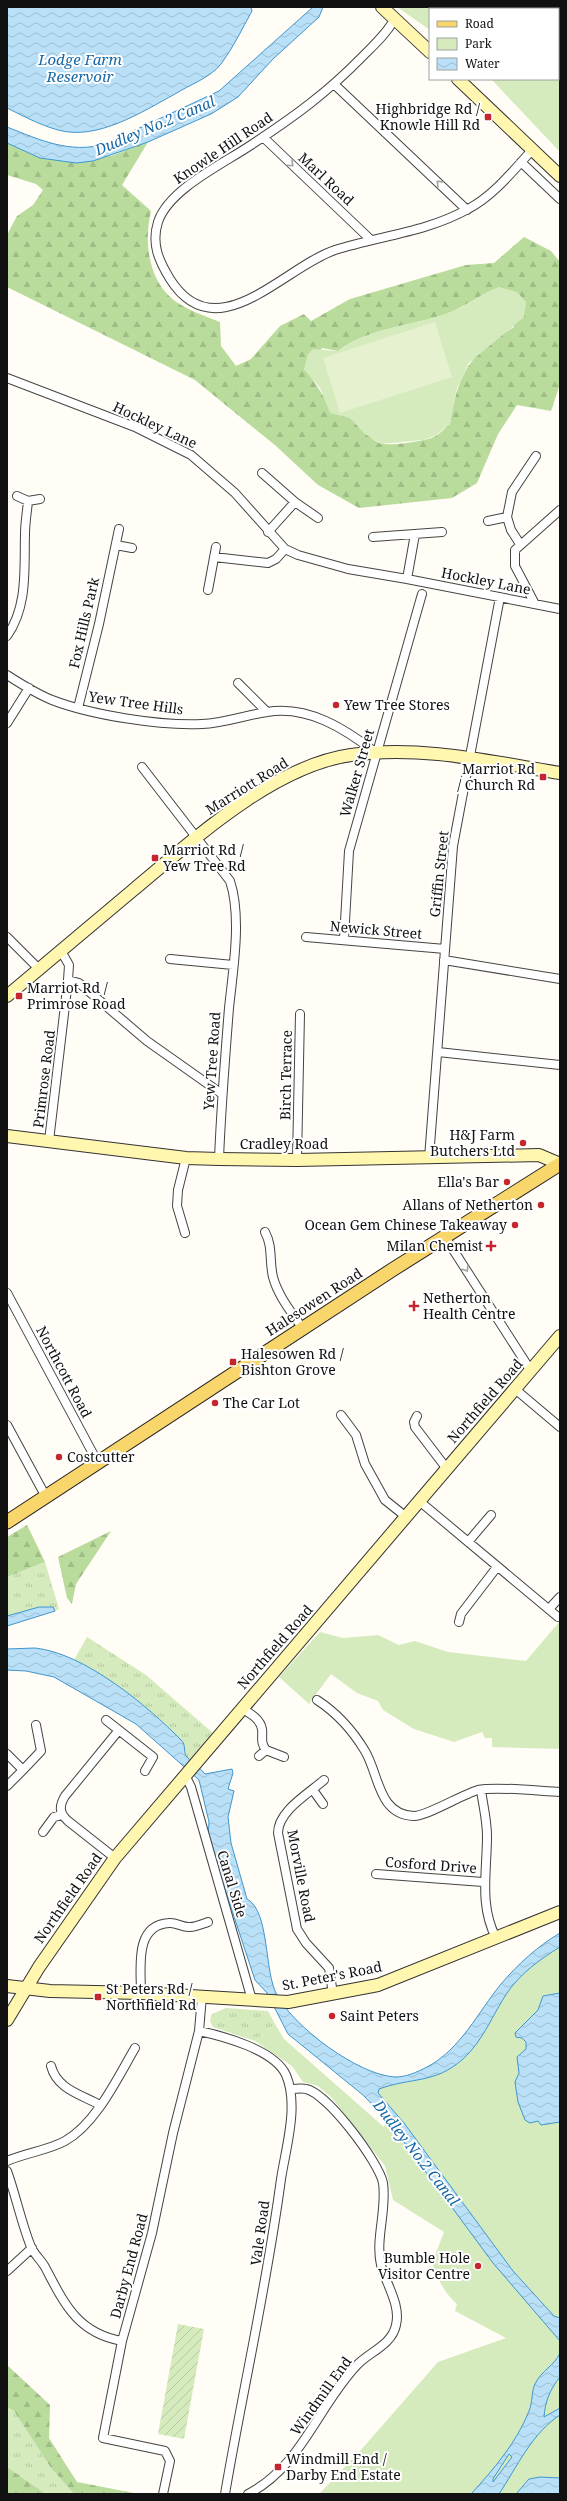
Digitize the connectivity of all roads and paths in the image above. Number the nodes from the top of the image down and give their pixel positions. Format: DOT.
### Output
graph roads {
  1 [pos="382,7"];
  2 [pos="394,20"];
  3 [pos="429,51"];
  4 [pos="459,80"];
  5 [pos="335,85"];
  6 [pos="263,137"];
  7 [pos="532,150"];
  8 [pos="521,162"];
  9 [pos="560,176"];
  10 [pos="560,199"];
  11 [pos="467,210"];
  12 [pos="371,240"];
  13 [pos="7,378"];
  14 [pos="536,456"];
  15 [pos="262,473"];
  16 [pos="17,496"];
  17 [pos="40,499"];
  18 [pos="28,501"];
  19 [pos="295,502"];
  20 [pos="560,510"];
  21 [pos="507,517"];
  22 [pos="318,518"];
  23 [pos="488,521"];
  24 [pos="119,529"];
  25 [pos="268,532"];
  26 [pos="442,532"];
  27 [pos="415,534"];
  28 [pos="373,537"];
  29 [pos="116,544"];
  30 [pos="520,544"];
  31 [pos="216,547"];
  32 [pos="132,548"];
  33 [pos="285,549"];
  34 [pos="214,557"];
  35 [pos="407,578"];
  36 [pos="208,590"];
  37 [pos="422,594"];
  38 [pos="500,597"];
  39 [pos="535,604"];
  40 [pos="560,609"];
  41 [pos="7,636"];
  42 [pos="7,675"];
  43 [pos="238,683"];
  44 [pos="29,688"];
  45 [pos="78,708"];
  46 [pos="267,712"];
  47 [pos="7,723"];
  48 [pos="375,752"];
  49 [pos="470,759"];
  50 [pos="142,767"];
  51 [pos="560,773"];
  52 [pos="196,838"];
  53 [pos="7,937"];
  54 [pos="306,937"];
  55 [pos="344,939"];
  56 [pos="445,949"];
  57 [pos="61,951"];
  58 [pos="170,959"];
  59 [pos="444,960"];
  60 [pos="233,965"];
  61 [pos="39,969"];
  62 [pos="560,979"];
  63 [pos="68,980"];
  64 [pos="7,996"];
  65 [pos="300,1014"];
  66 [pos="438,1052"];
  67 [pos="560,1065"];
  68 [pos="222,1094"];
  69 [pos="7,1136"];
  70 [pos="49,1141"];
  71 [pos="186,1158"];
  72 [pos="429,1158"];
  73 [pos="219,1159"];
  74 [pos="297,1160"];
  75 [pos="560,1164"];
  76 [pos="265,1232"];
  77 [pos="185,1234"];
  78 [pos="445,1236"];
  79 [pos="7,1292"];
  80 [pos="302,1329"];
  81 [pos="560,1336"];
  82 [pos="531,1371"];
  83 [pos="516,1389"];
  84 [pos="341,1415"];
  85 [pos="417,1416"];
  86 [pos="7,1425"];
  87 [pos="560,1427"];
  88 [pos="98,1463"];
  89 [pos="447,1469"];
  90 [pos="46,1497"];
  91 [pos="418,1500"];
  92 [pos="491,1515"];
  93 [pos="405,1516"];
  94 [pos="7,1522"];
  95 [pos="468,1542"];
  96 [pos="497,1567"];
  97 [pos="560,1597"];
  98 [pos="549,1609"];
  99 [pos="558,1617"];
  100 [pos="458,1622"];
  101 [pos="317,1700"];
  102 [pos="242,1708"];
  103 [pos="106,1720"];
  104 [pos="36,1724"];
  105 [pos="119,1730"];
  106 [pos="266,1750"];
  107 [pos="7,1754"];
  108 [pos="259,1756"];
  109 [pos="284,1756"];
  110 [pos="23,1770"];
  111 [pos="145,1771"];
  112 [pos="186,1777"];
  113 [pos="324,1780"];
  114 [pos="7,1786"];
  115 [pos="313,1790"];
  116 [pos="481,1790"];
  117 [pos="560,1792"];
  118 [pos="323,1804"];
  119 [pos="62,1815"];
  120 [pos="43,1832"];
  121 [pos="115,1858"];
  122 [pos="376,1874"];
  123 [pos="483,1882"];
  124 [pos="560,1912"];
  125 [pos="208,1922"];
  126 [pos="496,1938"];
  127 [pos="7,1986"];
  128 [pos="25,1988"];
  129 [pos="141,1993"];
  130 [pos="333,1994"];
  131 [pos="202,1996"];
  132 [pos="257,2000"];
  133 [pos="7,2020"];
  134 [pos="199,2031"];
  135 [pos="135,2048"];
  136 [pos="51,2066"];
  137 [pos="291,2089"];
  138 [pos="100,2104"];
  139 [pos="7,2161"];
  140 [pos="7,2171"];
  141 [pos="32,2248"];
  142 [pos="7,2271"];
  143 [pos="122,2342"];
  144 [pos="228,2493"];
  145 [pos="163,2494"];
  146 [pos="248,2494"];
  1 -- 2 [label="street"];
  2 -- 3 [label="street"];
  2 -- 5 [label="street, Knowle Hill Road"];
  4 -- 7 [label="street"];
  5 -- 6 [label="street, Knowle Hill Road"];
  11 -- 5 [label="street, one-way"];
  6 -- 12 [label="street, Marl Road, one-way"];
  6 -- 12 [label="street, Knowle Hill Road"];
  7 -- 8 [label="street, Knowle Hill Road"];
  7 -- 9 [label="street"];
  8 -- 10 [label="street"];
  8 -- 11 [label="street, Knowle Hill Road"];
  11 -- 12 [label="street, Knowle Hill Road"];
  13 -- 25 [label="street, Hockley Lane"];
  14 -- 21 [label="street"];
  15 -- 19 [label="street"];
  16 -- 18 [label="street"];
  17 -- 18 [label="street"];
  18 -- 41 [label="street"];
  19 -- 22 [label="street"];
  19 -- 25 [label="street"];
  20 -- 30 [label="street"];
  21 -- 23 [label="street"];
  21 -- 30 [label="street"];
  24 -- 29 [label="street, Fox Hills Park"];
  25 -- 33 [label="street, Hockley Lane"];
  26 -- 27 [label="street"];
  27 -- 28 [label="street"];
  27 -- 35 [label="street"];
  29 -- 32 [label="street"];
  29 -- 45 [label="street, Fox Hills Park"];
  30 -- 39 [label="street"];
  31 -- 34 [label="street"];
  33 -- 34 [label="street"];
  33 -- 35 [label="street, Hockley Lane"];
  34 -- 36 [label="street"];
  35 -- 38 [label="street, Hockley Lane"];
  37 -- 48 [label="street, Walker Street"];
  38 -- 39 [label="street, Hockley Lane"];
  38 -- 49 [label="street, Griffin Street"];
  39 -- 40 [label="street, Hockley Lane"];
  42 -- 44 [label="street, Yew Tree Hills"];
  43 -- 46 [label="street"];
  44 -- 45 [label="street, Yew Tree Hills"];
  44 -- 47 [label="street"];
  45 -- 46 [label="street, Yew Tree Hills"];
  46 -- 48 [label="street, Yew Tree Hills"];
  48 -- 49 [label="street, Marriott Road"];
  48 -- 52 [label="street, Marriott Road"];
  48 -- 55 [label="street, Walker Street"];
  49 -- 51 [label="street, Marriott Road"];
  49 -- 56 [label="street, Griffin Street"];
  50 -- 52 [label="street, Yew Tree Road"];
  52 -- 57 [label="street, Marriott Road"];
  52 -- 60 [label="street, Yew Tree Road"];
  53 -- 61 [label="street"];
  54 -- 55 [label="street, Newick Street"];
  55 -- 56 [label="street, Newick Street"];
  56 -- 59 [label="street, Griffin Street"];
  57 -- 61 [label="street, Marriott Road"];
  57 -- 63 [label="street, Primrose Road"];
  58 -- 60 [label="street"];
  59 -- 62 [label="street"];
  59 -- 66 [label="street, Griffin Street"];
  60 -- 68 [label="street, Yew Tree Road"];
  61 -- 64 [label="street, Marriott Road"];
  63 -- 68 [label="street"];
  63 -- 70 [label="street, Primrose Road"];
  65 -- 74 [label="street, Birch Terrace"];
  66 -- 67 [label="street"];
  66 -- 72 [label="street, Griffin Street"];
  68 -- 73 [label="street, Yew Tree Road"];
  69 -- 70 [label="street, Cradley Road"];
  70 -- 71 [label="street, Cradley Road"];
  71 -- 73 [label="street, Cradley Road"];
  71 -- 77 [label="street"];
  72 -- 74 [label="street, Cradley Road"];
  72 -- 75 [label="street, Cradley Road"];
  73 -- 74 [label="street, Cradley Road"];
  75 -- 78 [label="main road, Halesowen Road"];
  76 -- 80 [label="street"];
  78 -- 80 [label="main road, Halesowen Road"];
  78 -- 82 [label="street, one-way"];
  79 -- 88 [label="street, Northcott Road"];
  80 -- 88 [label="main road, Halesowen Road"];
  81 -- 82 [label="street, Northfield Road"];
  82 -- 83 [label="street, Northfield Road"];
  83 -- 87 [label="street"];
  83 -- 89 [label="street, Northfield Road"];
  84 -- 93 [label="street"];
  85 -- 89 [label="street"];
  86 -- 90 [label="street"];
  88 -- 90 [label="main road, Halesowen Road"];
  89 -- 91 [label="street, Northfield Road"];
  90 -- 94 [label="main road, Halesowen Road"];
  91 -- 93 [label="street, Northfield Road"];
  91 -- 95 [label="street"];
  92 -- 95 [label="street"];
  93 -- 102 [label="street, Northfield Road"];
  95 -- 96 [label="street"];
  96 -- 98 [label="street"];
  96 -- 100 [label="street"];
  97 -- 98 [label="street"];
  98 -- 99 [label="street"];
  101 -- 116 [label="street"];
  102 -- 106 [label="street"];
  102 -- 112 [label="street, Northfield Road"];
  103 -- 105 [label="street"];
  104 -- 110 [label="street"];
  105 -- 111 [label="street"];
  105 -- 119 [label="street"];
  106 -- 108 [label="street"];
  106 -- 109 [label="street"];
  107 -- 110 [label="street"];
  110 -- 114 [label="street"];
  112 -- 121 [label="street, Northfield Road"];
  112 -- 132 [label="street, Canal Side"];
  113 -- 115 [label="street, Morville Road"];
  115 -- 118 [label="street"];
  115 -- 130 [label="street, Morville Road"];
  116 -- 117 [label="street"];
  116 -- 123 [label="street"];
  119 -- 120 [label="street"];
  119 -- 121 [label="street"];
  121 -- 128 [label="street, Northfield Road"];
  122 -- 123 [label="street, Cosford Drive"];
  123 -- 126 [label="street"];
  124 -- 126 [label="street, St. Peter's Road"];
  125 -- 129 [label="street"];
  126 -- 130 [label="street, St. Peter's Road"];
  127 -- 128 [label="street, St. Peter's Road"];
  128 -- 129 [label="street, St. Peter's Road"];
  128 -- 133 [label="street, Northfield Road"];
  129 -- 131 [label="street, St. Peter's Road"];
  130 -- 132 [label="street, St. Peter's Road"];
  131 -- 132 [label="street, St. Peter's Road"];
  131 -- 134 [label="street, Darby End Road"];
  134 -- 137 [label="street, Vale Road"];
  134 -- 143 [label="street, Darby End Road"];
  135 -- 138 [label="street"];
  136 -- 138 [label="street"];
  137 -- 144 [label="street, Vale Road"];
  137 -- 146 [label="street, Windmill End"];
  138 -- 139 [label="street"];
  140 -- 141 [label="street"];
  141 -- 142 [label="street"];
  141 -- 143 [label="street"];
  143 -- 145 [label="street, Darby End Road"];
}
